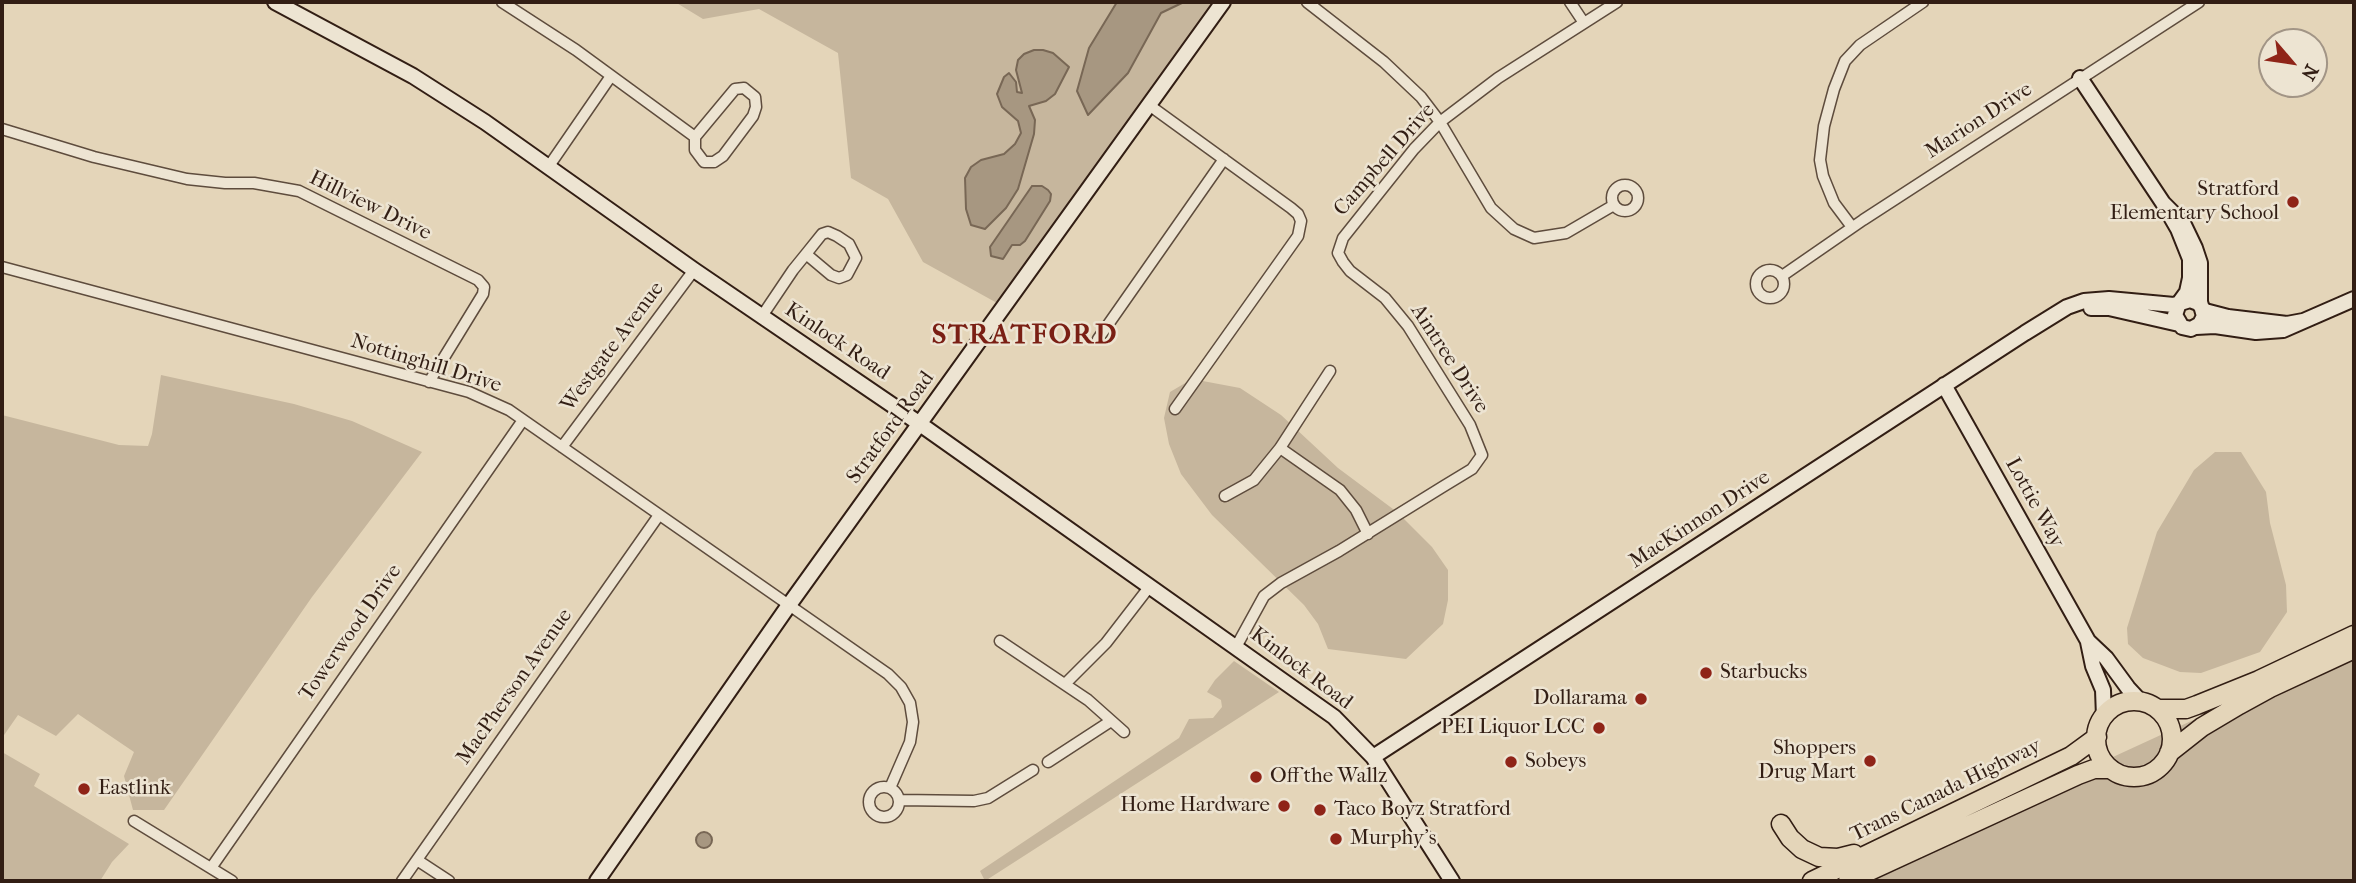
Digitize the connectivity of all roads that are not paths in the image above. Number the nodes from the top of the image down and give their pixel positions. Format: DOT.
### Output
graph roads {
  1 [pos="275,2"];
  2 [pos="502,2"];
  3 [pos="1223,2"];
  4 [pos="1307,2"];
  5 [pos="1570,2"];
  6 [pos="1617,2"];
  7 [pos="1923,2"];
  8 [pos="2199,2"];
  9 [pos="1584,23"];
  10 [pos="611,76"];
  11 [pos="2080,78"];
  12 [pos="1149,105"];
  13 [pos="1440,122"];
  14 [pos="2,130"];
  15 [pos="695,137"];
  16 [pos="1224,159"];
  17 [pos="549,166"];
  18 [pos="2164,203"];
  19 [pos="1614,205"];
  20 [pos="1852,227"];
  21 [pos="806,254"];
  22 [pos="1343,262"];
  23 [pos="2,267"];
  24 [pos="694,270"];
  25 [pos="1782,276"];
  26 [pos="2354,299"];
  27 [pos="2179,303"];
  28 [pos="2201,307"];
  29 [pos="762,316"];
  30 [pos="2049,319"];
  31 [pos="2303,321"];
  32 [pos="2179,324"];
  33 [pos="2196,327"];
  34 [pos="1098,339"];
  35 [pos="1330,371"];
  36 [pos="429,382"];
  37 [pos="1944,386"];
  38 [pos="1175,409"];
  39 [pos="523,420"];
  40 [pos="920,424"];
  41 [pos="562,447"];
  42 [pos="1280,447"];
  43 [pos="1225,496"];
  44 [pos="659,514"];
  45 [pos="1368,534"];
  46 [pos="1150,586"];
  47 [pos="789,605"];
  48 [pos="2354,635"];
  49 [pos="1000,641"];
  50 [pos="2088,641"];
  51 [pos="1236,647"];
  52 [pos="2354,649"];
  53 [pos="1065,684"];
  54 [pos="2141,702"];
  55 [pos="2158,709"];
  56 [pos="2104,717"];
  57 [pos="1111,721"];
  58 [pos="1124,732"];
  59 [pos="2097,737"];
  60 [pos="2169,753"];
  61 [pos="1373,757"];
  62 [pos="1048,762"];
  63 [pos="2111,769"];
  64 [pos="1033,770"];
  65 [pos="890,788"];
  66 [pos="899,800"];
  67 [pos="134,821"];
  68 [pos="1781,824"];
  69 [pos="1884,847"];
  70 [pos="417,860"];
  71 [pos="211,868"];
  72 [pos="232,881"];
  73 [pos="402,881"];
  74 [pos="449,881"];
  75 [pos="597,881"];
  76 [pos="1452,881"];
  77 [pos="1812,881"];
  78 [pos="1848,881"];
  1 -- 17 [label="street, Kinlock Road"];
  2 -- 10 [label="street"];
  3 -- 12 [label="street, Stratford Road"];
  4 -- 13 [label="street"];
  5 -- 9 [label="street"];
  6 -- 9 [label="street, Campbell Drive"];
  7 -- 20 [label="street"];
  8 -- 11 [label="street, Marion Drive"];
  9 -- 13 [label="street, Campbell Drive"];
  10 -- 15 [label="street"];
  10 -- 17 [label="street"];
  11 -- 18 [label="street"];
  11 -- 20 [label="street, Marion Drive"];
  12 -- 16 [label="street"];
  12 -- 40 [label="street, Stratford Road"];
  13 -- 19 [label="street"];
  13 -- 22 [label="street, Campbell Drive"];
  14 -- 36 [label="street, Hillview Drive"];
  15 -- 15 [label="street"];
  16 -- 34 [label="street"];
  16 -- 38 [label="street"];
  17 -- 24 [label="street, Kinlock Road"];
  18 -- 27 [label="street"];
  18 -- 28 [label="street"];
  20 -- 25 [label="street, Marion Drive"];
  21 -- 21 [label="street"];
  21 -- 29 [label="street"];
  22 -- 45 [label="street, Aintree Drive"];
  23 -- 36 [label="street, Nottinghill Drive"];
  24 -- 29 [label="street, Kinlock Road"];
  24 -- 41 [label="street, Westgate Avenue"];
  26 -- 31 [label="street"];
  27 -- 28 [label="street"];
  27 -- 30 [label="street, MacKinnon Drive"];
  27 -- 32 [label="street"];
  28 -- 31 [label="street"];
  28 -- 33 [label="street"];
  29 -- 40 [label="street, Kinlock Road"];
  30 -- 32 [label="street, MacKinnon Drive"];
  30 -- 37 [label="street, MacKinnon Drive"];
  31 -- 33 [label="street"];
  32 -- 33 [label="street"];
  35 -- 42 [label="street"];
  36 -- 39 [label="street, Nottinghill Drive"];
  37 -- 50 [label="street, Lottie Way"];
  37 -- 61 [label="street, MacKinnon Drive"];
  39 -- 41 [label="street, Nottinghill Drive"];
  39 -- 71 [label="street, Towerwood Drive"];
  40 -- 46 [label="street, Kinlock Road"];
  40 -- 47 [label="street, Stratford Road"];
  41 -- 44 [label="street, Nottinghill Drive"];
  42 -- 43 [label="street"];
  42 -- 45 [label="street"];
  44 -- 47 [label="street, Nottinghill Drive"];
  44 -- 70 [label="street, MacPherson Avenue"];
  45 -- 51 [label="street"];
  46 -- 51 [label="street, Kinlock Road"];
  46 -- 53 [label="street"];
  47 -- 65 [label="street, Nottinghill Drive"];
  47 -- 75 [label="street, Stratford Road"];
  48 -- 55 [label="highway"];
  49 -- 53 [label="street"];
  50 -- 54 [label="street, Lottie Way"];
  50 -- 56 [label="street, Lottie Way"];
  51 -- 61 [label="street, Kinlock Road"];
  52 -- 60 [label="highway"];
  53 -- 57 [label="street"];
  54 -- 55 [label="highway"];
  54 -- 56 [label="highway"];
  55 -- 60 [label="highway"];
  56 -- 59 [label="highway"];
  57 -- 58 [label="street"];
  57 -- 62 [label="street"];
  59 -- 63 [label="highway"];
  59 -- 69 [label="highway, Trans Canada Highway"];
  60 -- 63 [label="highway"];
  61 -- 76 [label="street, Kinlock Road"];
  63 -- 78 [label="highway, Trans Canada Highway"];
  64 -- 66 [label="street"];
  65 -- 66 [label="street"];
  65 -- 66 [label="street"];
  67 -- 71 [label="street"];
  68 -- 69 [label="highway"];
  69 -- 77 [label="highway, Trans Canada Highway"];
  70 -- 73 [label="street, MacPherson Avenue"];
  70 -- 74 [label="street"];
  71 -- 72 [label="street"];
}
